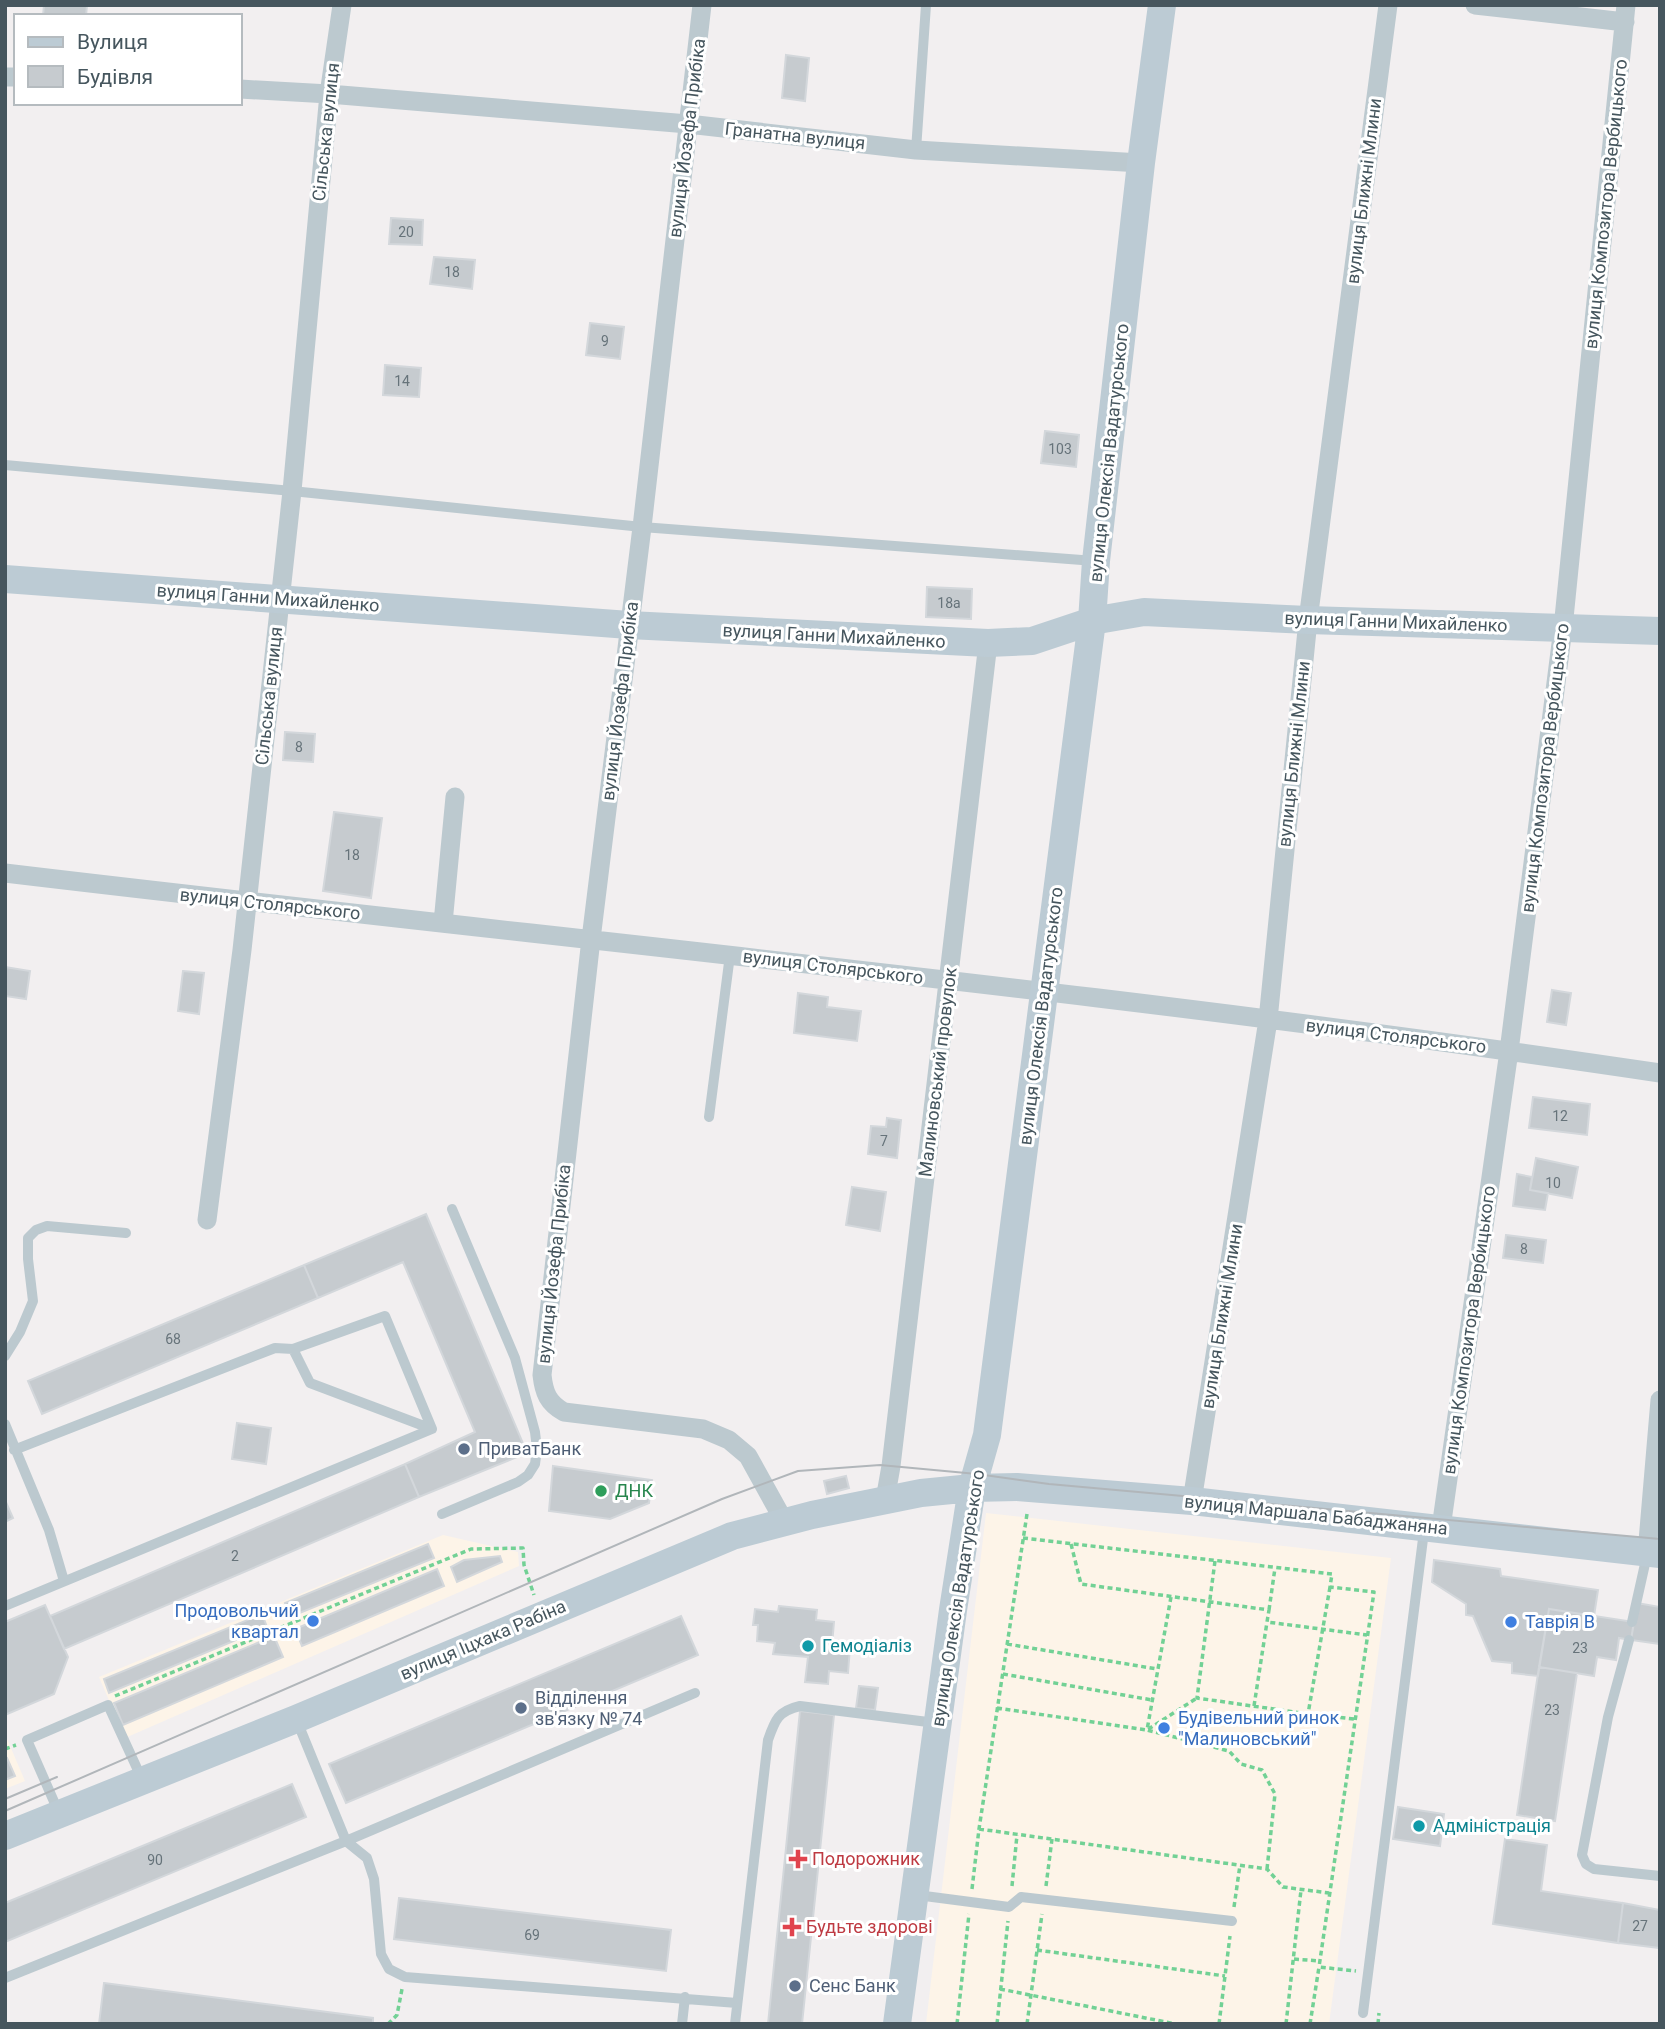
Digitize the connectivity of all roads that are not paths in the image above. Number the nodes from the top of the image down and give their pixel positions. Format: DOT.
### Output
graph roads {
  1 [pos="342,5"];
  2 [pos="702,5"];
  3 [pos="926,5"];
  4 [pos="1161,5"];
  5 [pos="1388,5"];
  6 [pos="1475,5"];
  7 [pos="1626,14"];
  8 [pos="242,89"];
  9 [pos="329,94"];
  10 [pos="688,124"];
  11 [pos="916,149"];
  12 [pos="1141,163"];
  13 [pos="5,466"];
  14 [pos="292,491"];
  15 [pos="642,527"];
  16 [pos="1096,561"];
  17 [pos="5,579"];
  18 [pos="279,599"];
  19 [pos="1092,621"];
  20 [pos="1308,621"];
  21 [pos="629,625"];
  22 [pos="1563,628"];
  23 [pos="1660,631"];
  24 [pos="988,643"];
  25 [pos="455,797"];
  26 [pos="5,873"];
  27 [pos="246,902"];
  28 [pos="443,923"];
  29 [pos="591,939"];
  30 [pos="730,955"];
  31 [pos="949,981"];
  32 [pos="1044,990"];
  33 [pos="1268,1020"];
  34 [pos="1509,1051"];
  35 [pos="1660,1073"];
  36 [pos="709,1118"];
  37 [pos="452,1209"];
  38 [pos="206,1220"];
  39 [pos="126,1233"];
  40 [pos="293,1349"];
  41 [pos="5,1356"];
  42 [pos="525,1396"];
  43 [pos="1660,1400"];
  44 [pos="550,1401"];
  45 [pos="5,1424"];
  46 [pos="432,1429"];
  47 [pos="14,1450"];
  48 [pos="972,1488"];
  49 [pos="885,1500"];
  50 [pos="1192,1501"];
  51 [pos="442,1514"];
  52 [pos="784,1521"];
  53 [pos="1433,1527"];
  54 [pos="1653,1553"];
  55 [pos="64,1581"];
  56 [pos="5,1606"];
  57 [pos="1632,1622"];
  58 [pos="1629,1640"];
  59 [pos="695,1693"];
  60 [pos="296,1719"];
  61 [pos="937,1723"];
  62 [pos="142,1780"];
  63 [pos="60,1814"];
  64 [pos="5,1836"];
  65 [pos="346,1840"];
  66 [pos="1660,1876"];
  67 [pos="914,1895"];
  68 [pos="1232,1921"];
  69 [pos="5,1978"];
  70 [pos="685,1997"];
  71 [pos="737,2003"];
  72 [pos="1363,2013"];
  73 [pos="682,2024"];
  74 [pos="735,2024"];
  75 [pos="897,2024"];
  1 -- 9 [label="street, Сільська вулиця"];
  2 -- 10 [label="street, вулиця Йозефа Прибіка"];
  3 -- 11 [label="lane"];
  4 -- 12 [label="street, вулиця Олексія Вадатурського"];
  5 -- 20 [label="street, вулиця Ближні Млини"];
  6 -- 7 [label="street"];
  7 -- 22 [label="street, вулиця Композитора Вербицького"];
  8 -- 9 [label="street, Гранатна вулиця"];
  9 -- 10 [label="street, Гранатна вулиця"];
  9 -- 14 [label="street, Сільська вулиця"];
  10 -- 11 [label="street, Гранатна вулиця"];
  10 -- 15 [label="street, вулиця Йозефа Прибіка"];
  11 -- 12 [label="street, Гранатна вулиця"];
  12 -- 16 [label="street, вулиця Олексія Вадатурського"];
  13 -- 14 [label="lane"];
  14 -- 15 [label="lane"];
  14 -- 18 [label="street, Сільська вулиця"];
  15 -- 16 [label="lane"];
  15 -- 21 [label="street, вулиця Йозефа Прибіка"];
  16 -- 19 [label="street, вулиця Олексія Вадатурського"];
  17 -- 18 [label="street, вулиця Ганни Михайленко"];
  18 -- 21 [label="street, вулиця Ганни Михайленко"];
  18 -- 27 [label="street, Сільська вулиця"];
  19 -- 20 [label="street, вулиця Ганни Михайленко"];
  19 -- 24 [label="street, вулиця Ганни Михайленко"];
  19 -- 32 [label="street, вулиця Олексія Вадатурського"];
  20 -- 22 [label="street, вулиця Ганни Михайленко"];
  20 -- 33 [label="street, вулиця Ближні Млини"];
  21 -- 24 [label="street, вулиця Ганни Михайленко"];
  21 -- 29 [label="street, вулиця Йозефа Прибіка"];
  22 -- 23 [label="street, вулиця Ганни Михайленко"];
  22 -- 34 [label="street, вулиця Композитора Вербицького"];
  24 -- 31 [label="street, Малиновський провулок"];
  25 -- 28 [label="street"];
  26 -- 27 [label="street, вулиця Столярського"];
  27 -- 28 [label="street, вулиця Столярського"];
  27 -- 38 [label="street, Сільська вулиця"];
  28 -- 29 [label="street, вулиця Столярського"];
  29 -- 30 [label="street, вулиця Столярського"];
  29 -- 44 [label="street, вулиця Йозефа Прибіка"];
  30 -- 31 [label="street, вулиця Столярського"];
  30 -- 36 [label="lane"];
  31 -- 32 [label="street, вулиця Столярського"];
  31 -- 49 [label="street, Малиновський провулок"];
  32 -- 33 [label="street, вулиця Столярського"];
  32 -- 48 [label="street, вулиця Олексія Вадатурського"];
  33 -- 34 [label="street, вулиця Столярського"];
  33 -- 50 [label="street, вулиця Ближні Млини"];
  34 -- 35 [label="street, вулиця Столярського"];
  34 -- 53 [label="street, вулиця Композитора Вербицького"];
  37 -- 42 [label="lane"];
  39 -- 41 [label="lane"];
  40 -- 46 [label="lane"];
  40 -- 46 [label="lane"];
  40 -- 47 [label="lane"];
  42 -- 44 [label="lane"];
  42 -- 51 [label="lane"];
  43 -- 54 [label="street"];
  44 -- 52 [label="street"];
  45 -- 47 [label="lane"];
  46 -- 55 [label="lane"];
  47 -- 55 [label="lane"];
  48 -- 49 [label="street, вулиця Іцхака Рабіна"];
  48 -- 50 [label="street, вулиця Маршала Бабаджаняна"];
  48 -- 61 [label="street, вулиця Олексія Вадатурського"];
  49 -- 52 [label="street, вулиця Іцхака Рабіна"];
  50 -- 53 [label="street, вулиця Маршала Бабаджаняна"];
  52 -- 60 [label="street, вулиця Іцхака Рабіна"];
  53 -- 54 [label="street, вулиця Маршала Бабаджаняна"];
  53 -- 72 [label="lane"];
  54 -- 57 [label="lane"];
  55 -- 56 [label="lane"];
  58 -- 66 [label="lane"];
  59 -- 65 [label="lane"];
  60 -- 62 [label="street, вулиця Іцхака Рабіна"];
  60 -- 65 [label="lane"];
  61 -- 67 [label="street, вулиця Олексія Вадатурського"];
  61 -- 71 [label="lane"];
  62 -- 63 [label="street, вулиця Іцхака Рабіна"];
  62 -- 63 [label="lane"];
  63 -- 64 [label="street, вулиця Іцхака Рабіна"];
  65 -- 69 [label="lane"];
  65 -- 70 [label="lane"];
  67 -- 68 [label="lane"];
  67 -- 75 [label="street, вулиця Олексія Вадатурського"];
  70 -- 71 [label="lane"];
  70 -- 73 [label="lane"];
  71 -- 74 [label="lane"];
}
